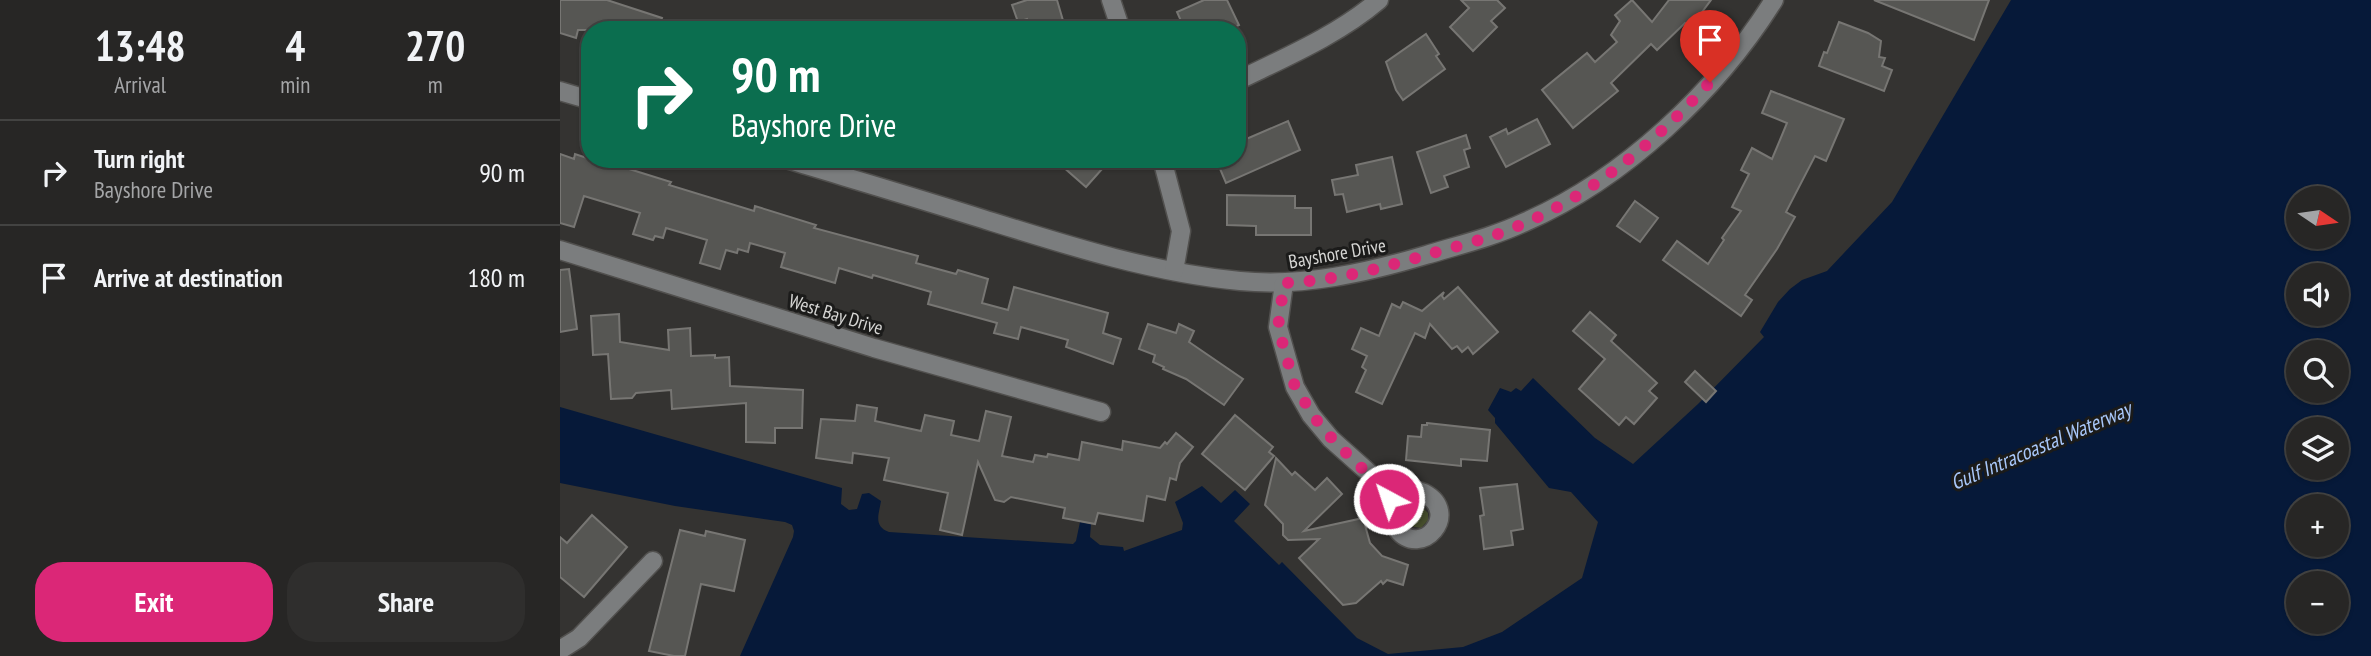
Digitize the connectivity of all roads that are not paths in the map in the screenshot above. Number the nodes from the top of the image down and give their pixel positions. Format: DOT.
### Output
graph roads {
  1 [pos="1111,0"];
  2 [pos="1380,0"];
  3 [pos="1774,0"];
  4 [pos="1118,21"];
  5 [pos="1246,76"];
  6 [pos="560,91"];
  7 [pos="581,97"];
  8 [pos="815,168"];
  9 [pos="1164,168"];
  10 [pos="560,250"];
  11 [pos="1174,271"];
  12 [pos="1284,283"];
  13 [pos="1101,412"];
  14 [pos="1386,488"];
  15 [pos="653,561"];
  16 [pos="560,650"];
  1 -- 4 [label="street"];
  2 -- 5 [label="street"];
  3 -- 12 [label="street, Bayshore Drive"];
  6 -- 7 [label="street"];
  8 -- 11 [label="street, Bayshore Drive"];
  9 -- 11 [label="street"];
  10 -- 13 [label="street, West Bay Drive"];
  11 -- 12 [label="street, Bayshore Drive"];
  12 -- 14 [label="street"];
  15 -- 16 [label="street"];
}
